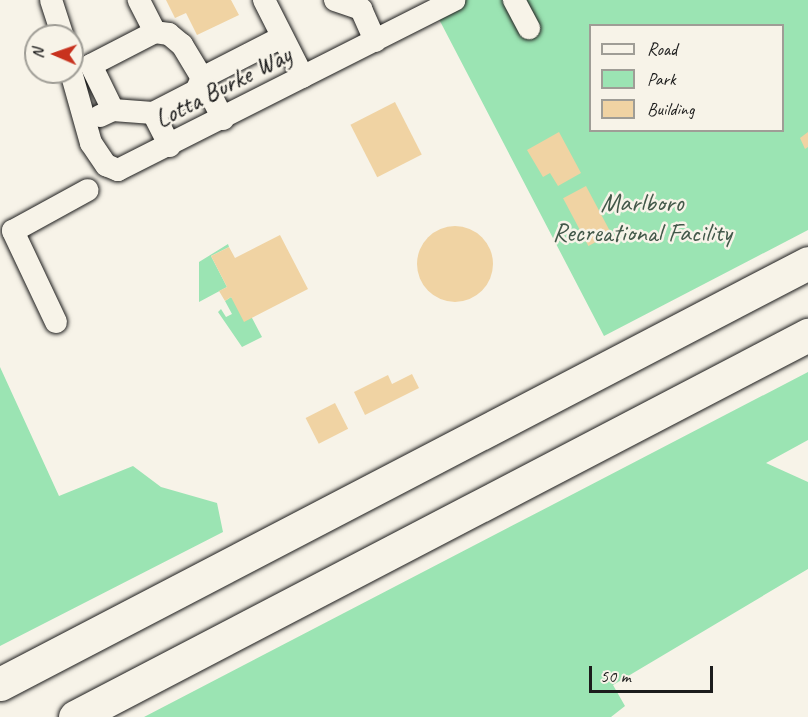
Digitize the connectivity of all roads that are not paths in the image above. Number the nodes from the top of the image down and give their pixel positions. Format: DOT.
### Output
graph roads {
  1 [pos="51,0"];
  2 [pos="139,0"];
  3 [pos="264,0"];
  4 [pos="335,0"];
  5 [pos="455,0"];
  6 [pos="514,0"];
  7 [pos="59,24"];
  8 [pos="529,28"];
  9 [pos="155,32"];
  10 [pos="282,37"];
  11 [pos="375,41"];
  12 [pos="303,77"];
  13 [pos="202,78"];
  14 [pos="74,84"];
  15 [pos="113,110"];
  16 [pos="153,113"];
  17 [pos="224,119"];
  18 [pos="84,123"];
  19 [pos="170,146"];
  20 [pos="88,190"];
  21 [pos="808,263"];
  22 [pos="56,322"];
  23 [pos="808,335"];
  24 [pos="0,684"];
  25 [pos="75,717"];
  1 -- 7 [label="lane"];
  2 -- 9 [label="lane"];
  3 -- 10 [label="lane"];
  4 -- 11 [label="lane"];
  5 -- 11 [label="lane, Lotta Burke Way"];
  6 -- 8 [label="lane"];
  9 -- 13 [label="lane"];
  9 -- 15 [label="lane"];
  10 -- 12 [label="lane"];
  10 -- 13 [label="lane"];
  11 -- 12 [label="lane, Lotta Burke Way"];
  12 -- 17 [label="lane, Lotta Burke Way"];
  13 -- 16 [label="lane"];
  13 -- 17 [label="lane"];
  14 -- 18 [label="lane, Lotta Burke Way"];
  15 -- 16 [label="lane"];
  15 -- 18 [label="lane"];
  16 -- 19 [label="lane"];
  17 -- 19 [label="lane, Lotta Burke Way"];
  18 -- 19 [label="lane, Lotta Burke Way"];
  20 -- 22 [label="lane"];
  21 -- 24 [label="highway"];
  23 -- 25 [label="highway"];
}
